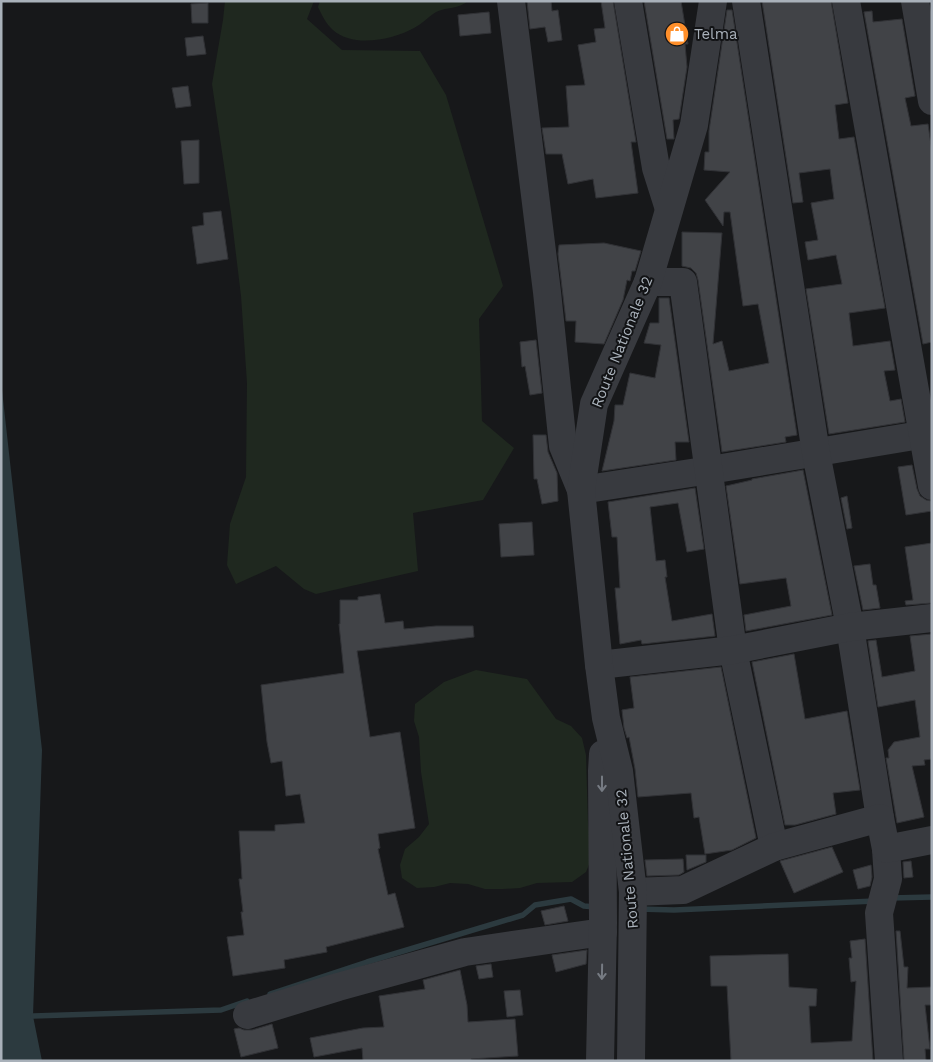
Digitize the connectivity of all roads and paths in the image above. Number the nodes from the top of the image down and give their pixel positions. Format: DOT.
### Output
graph roads {
  1 [pos="511,1"];
  2 [pos="628,1"];
  3 [pos="713,1"];
  4 [pos="746,1"];
  5 [pos="846,1"];
  6 [pos="914,1"];
  7 [pos="926,30"];
  8 [pos="932,101"];
  9 [pos="669,209"];
  10 [pos="648,282"];
  11 [pos="928,434"];
  12 [pos="816,453"];
  13 [pos="710,470"];
  14 [pos="932,486"];
  15 [pos="581,490"];
  16 [pos="932,618"];
  17 [pos="850,628"];
  18 [pos="733,650"];
  19 [pos="599,664"];
  20 [pos="606,718"];
  21 [pos="880,818"];
  22 [pos="932,840"];
  23 [pos="774,847"];
  24 [pos="886,849"];
  25 [pos="633,896"];
  26 [pos="603,928"];
  27 [pos="247,1015"];
  28 [pos="600,1061"];
  29 [pos="632,1061"];
  30 [pos="888,1061"];
  1 -- 15 [label="street"];
  2 -- 9 [label="street"];
  3 -- 9 [label="street, Route Nationale 32"];
  4 -- 12 [label="street"];
  5 -- 11 [label="street"];
  6 -- 7 [label="street"];
  7 -- 8 [label="street"];
  9 -- 10 [label="street, Route Nationale 32"];
  10 -- 13 [label="street"];
  10 -- 15 [label="street, Route Nationale 32"];
  11 -- 12 [label="street"];
  11 -- 14 [label="street"];
  12 -- 13 [label="street"];
  12 -- 17 [label="street"];
  13 -- 15 [label="street"];
  13 -- 18 [label="street"];
  15 -- 19 [label="street, Route Nationale 32"];
  16 -- 17 [label="street"];
  17 -- 18 [label="street"];
  17 -- 21 [label="street"];
  18 -- 19 [label="street"];
  18 -- 23 [label="street"];
  19 -- 20 [label="street, Route Nationale 32"];
  20 -- 25 [label="street, Route Nationale 32"];
  20 -- 26 [label="street, Route Nationale 32, one-way"];
  21 -- 23 [label="street"];
  21 -- 24 [label="street"];
  22 -- 24 [label="street"];
  23 -- 25 [label="street"];
  24 -- 30 [label="street"];
  25 -- 29 [label="street, Route Nationale 32"];
  26 -- 27 [label="street"];
  26 -- 28 [label="street, Route Nationale 32, one-way"];
}
